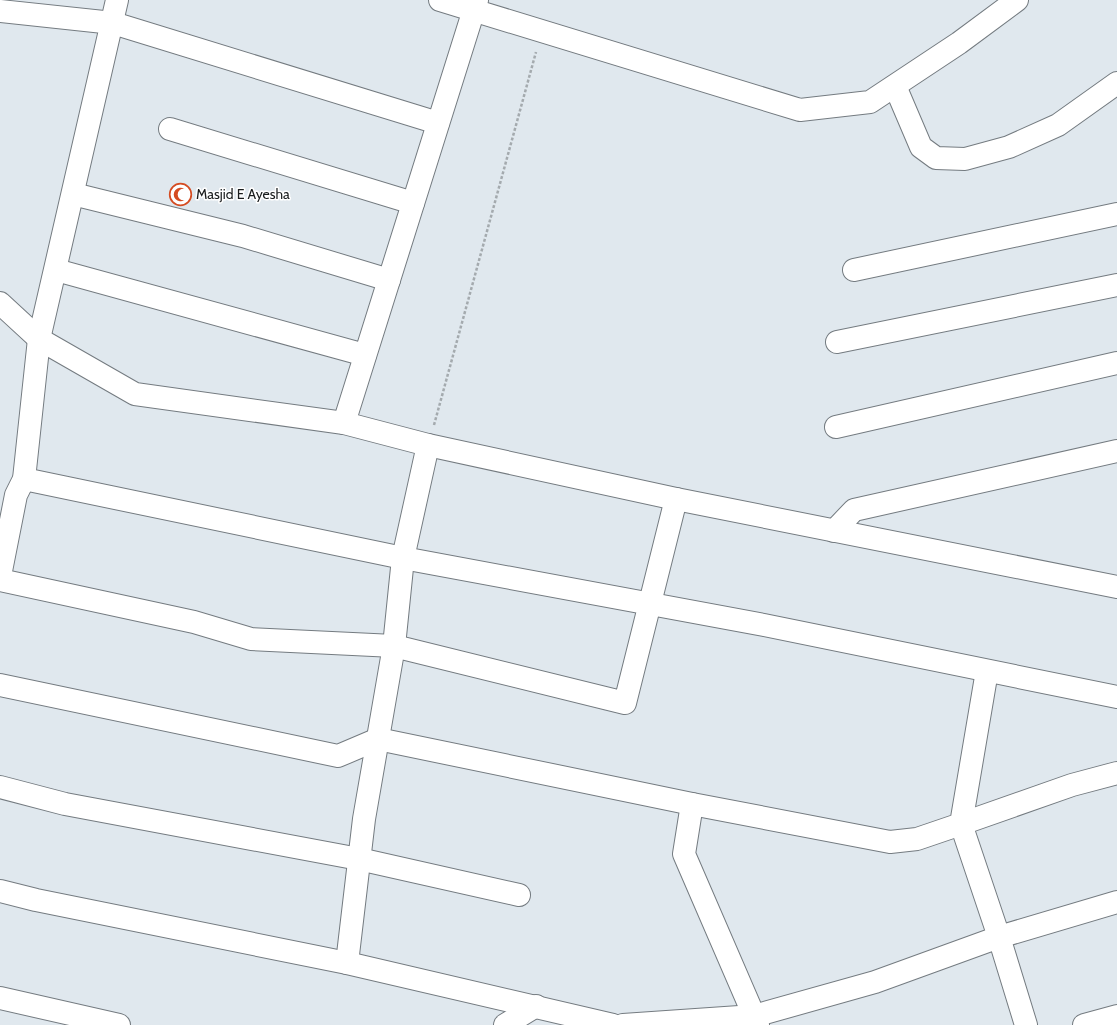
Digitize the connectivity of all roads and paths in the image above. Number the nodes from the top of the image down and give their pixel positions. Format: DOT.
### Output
graph roads {
  1 [pos="117,0"];
  2 [pos="440,0"];
  3 [pos="1017,0"];
  4 [pos="475,5"];
  5 [pos="0,11"];
  6 [pos="113,23"];
  7 [pos="542,30"];
  8 [pos="1117,82"];
  9 [pos="895,86"];
  10 [pos="438,123"];
  11 [pos="170,129"];
  12 [pos="73,194"];
  13 [pos="413,203"];
  14 [pos="1117,214"];
  15 [pos="56,270"];
  16 [pos="854,270"];
  17 [pos="389,280"];
  18 [pos="1117,285"];
  19 [pos="0,303"];
  20 [pos="39,339"];
  21 [pos="837,342"];
  22 [pos="365,355"];
  23 [pos="1117,363"];
  24 [pos="344,423"];
  25 [pos="836,427"];
  26 [pos="428,445"];
  27 [pos="1117,451"];
  28 [pos="24,479"];
  29 [pos="676,499"];
  30 [pos="834,531"];
  31 [pos="403,558"];
  32 [pos="0,576"];
  33 [pos="0,580"];
  34 [pos="1117,587"];
  35 [pos="649,604"];
  36 [pos="394,646"];
  37 [pos="987,671"];
  38 [pos="0,685"];
  39 [pos="1117,697"];
  40 [pos="378,739"];
  41 [pos="1117,773"];
  42 [pos="0,787"];
  43 [pos="692,804"];
  44 [pos="961,824"];
  45 [pos="359,858"];
  46 [pos="0,890"];
  47 [pos="519,895"];
  48 [pos="1117,902"];
  49 [pos="999,937"];
  50 [pos="347,963"];
  51 [pos="0,998"];
  52 [pos="534,1016"];
  53 [pos="1117,1016"];
  54 [pos="756,1021"];
  55 [pos="118,1025"];
  56 [pos="505,1025"];
  57 [pos="613,1025"];
  58 [pos="624,1025"];
  59 [pos="1026,1025"];
  60 [pos="1084,1025"];
  1 -- 6 [label="street"];
  2 -- 4 [label="street"];
  3 -- 9 [label="street"];
  4 -- 7 [label="street"];
  4 -- 10 [label="street"];
  5 -- 6 [label="street"];
  6 -- 10 [label="street"];
  6 -- 12 [label="street"];
  7 -- 9 [label="street"];
  7 -- 26 [label="path"];
  8 -- 9 [label="street"];
  10 -- 13 [label="street"];
  11 -- 13 [label="street"];
  12 -- 15 [label="street"];
  12 -- 17 [label="street"];
  13 -- 17 [label="street"];
  14 -- 16 [label="street"];
  15 -- 20 [label="street"];
  15 -- 22 [label="street"];
  17 -- 22 [label="street"];
  18 -- 21 [label="street"];
  19 -- 20 [label="street"];
  20 -- 24 [label="street"];
  20 -- 28 [label="street"];
  22 -- 24 [label="street"];
  23 -- 25 [label="street"];
  24 -- 26 [label="street"];
  26 -- 29 [label="street"];
  26 -- 31 [label="street"];
  27 -- 30 [label="street"];
  28 -- 31 [label="street"];
  28 -- 32 [label="street"];
  29 -- 30 [label="street"];
  29 -- 35 [label="street"];
  30 -- 34 [label="street"];
  31 -- 35 [label="street"];
  31 -- 36 [label="street"];
  33 -- 36 [label="street"];
  35 -- 36 [label="street"];
  35 -- 37 [label="street"];
  36 -- 40 [label="street"];
  37 -- 39 [label="street"];
  37 -- 44 [label="street"];
  38 -- 40 [label="street"];
  40 -- 43 [label="street"];
  40 -- 45 [label="street"];
  41 -- 44 [label="street"];
  42 -- 45 [label="street"];
  43 -- 44 [label="street"];
  43 -- 54 [label="street"];
  44 -- 49 [label="street"];
  45 -- 47 [label="street"];
  45 -- 50 [label="street"];
  46 -- 50 [label="street"];
  48 -- 49 [label="street"];
  49 -- 54 [label="street"];
  49 -- 59 [label="street"];
  50 -- 52 [label="street"];
  51 -- 55 [label="street"];
  52 -- 56 [label="street"];
  52 -- 57 [label="street"];
  53 -- 60 [label="street"];
  54 -- 58 [label="street"];
}
